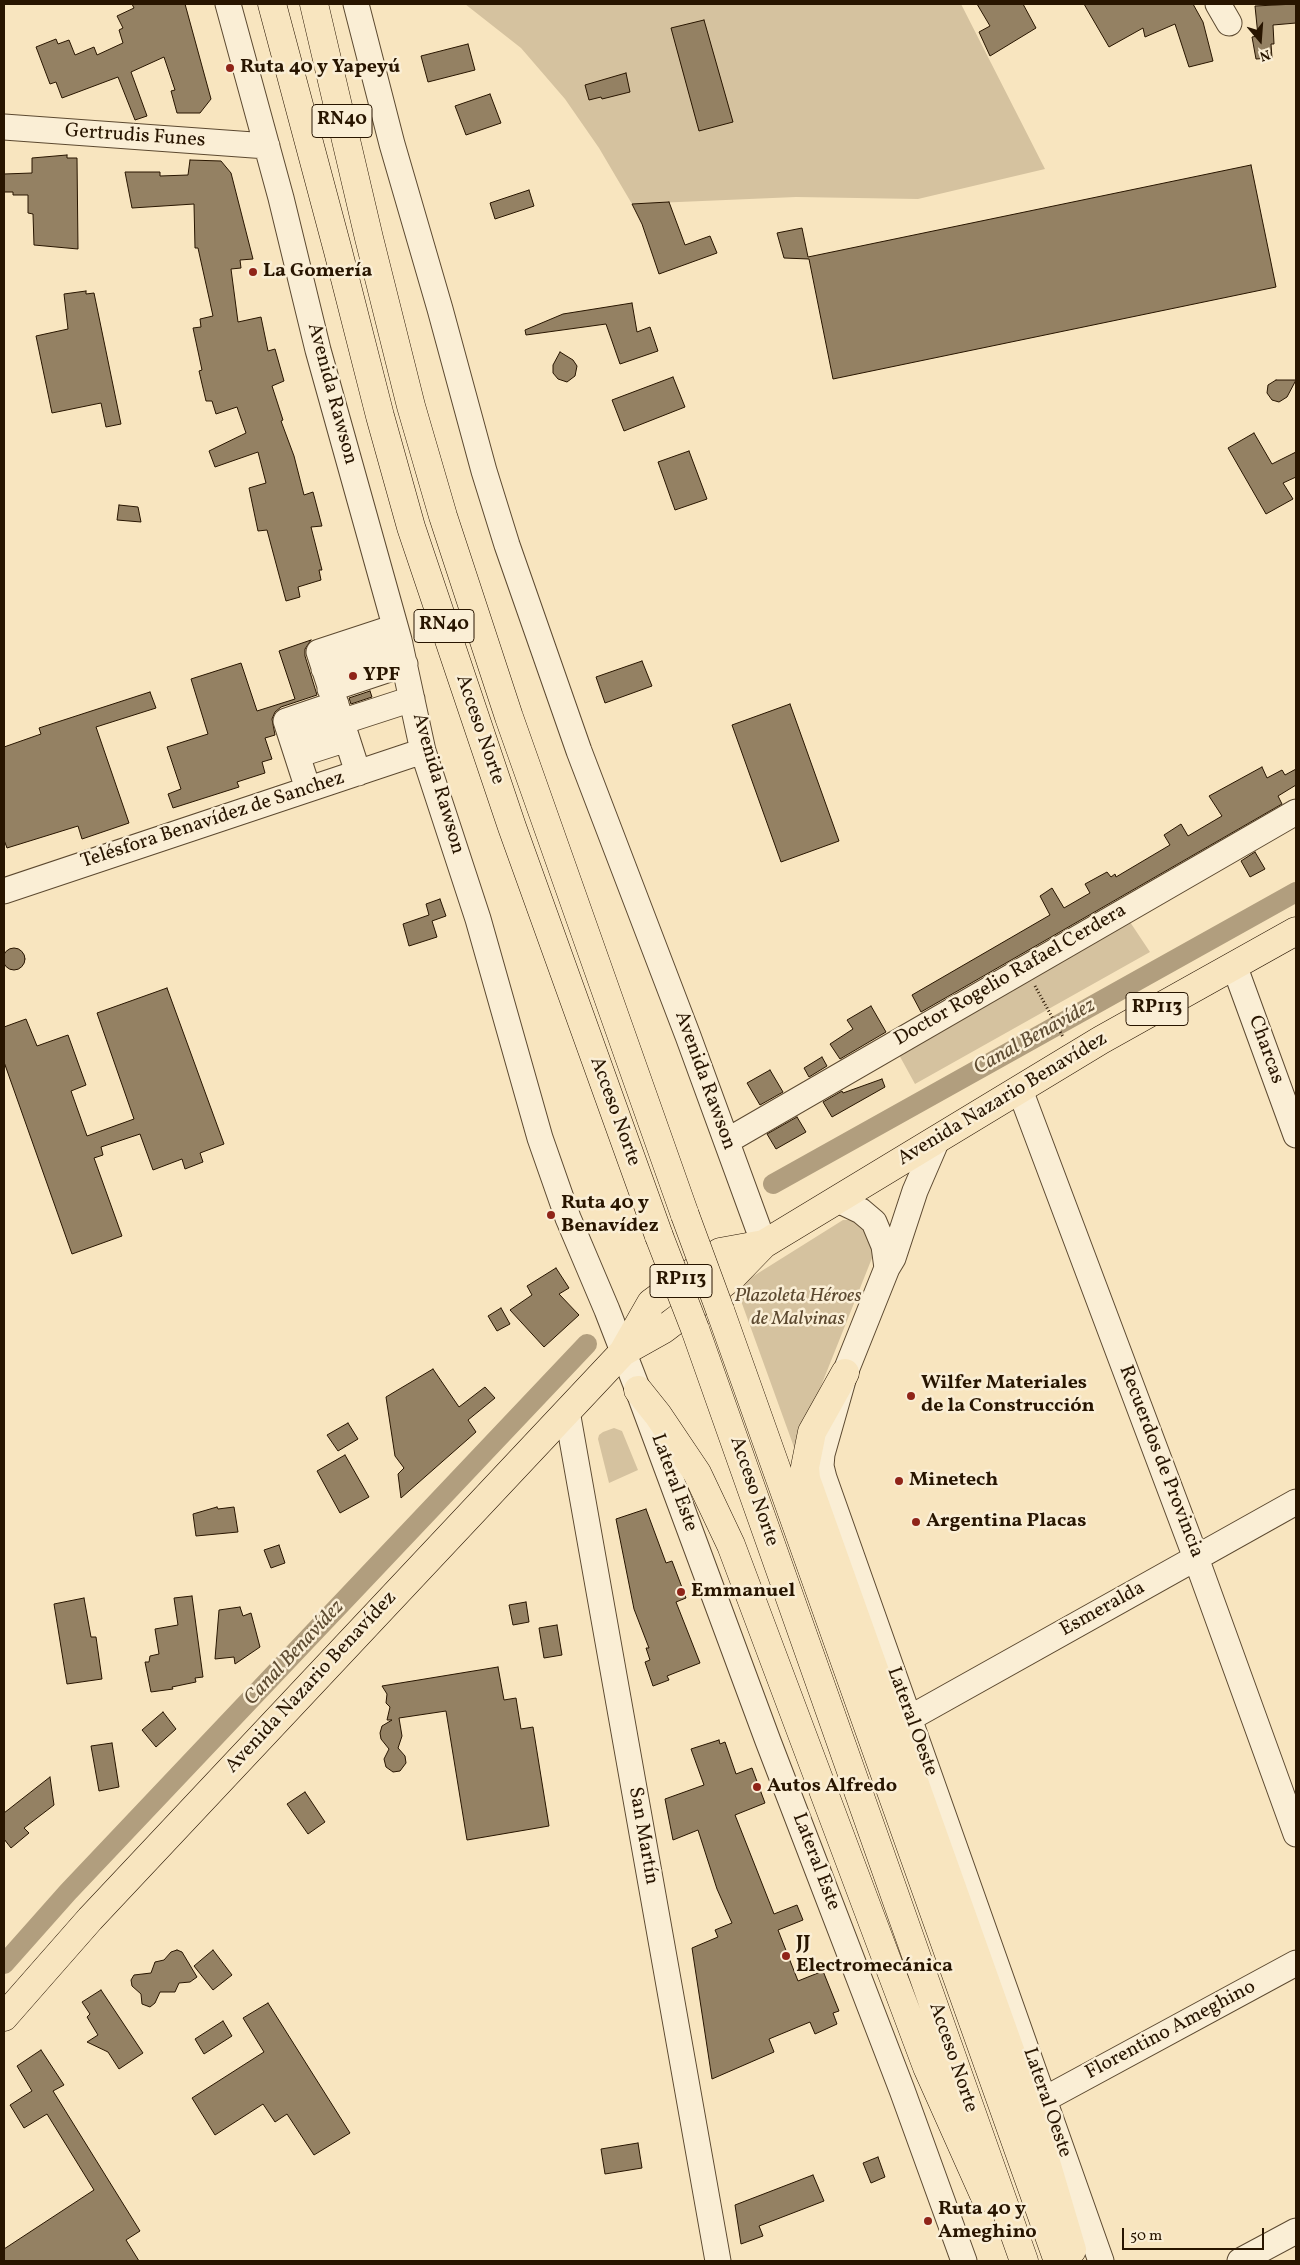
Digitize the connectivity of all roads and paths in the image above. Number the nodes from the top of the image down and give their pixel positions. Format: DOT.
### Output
graph roads {
  1 [pos="228,4"];
  2 [pos="272,4"];
  3 [pos="314,4"];
  4 [pos="356,4"];
  5 [pos="4,127"];
  6 [pos="267,146"];
  7 [pos="404,664"];
  8 [pos="336,705"];
  9 [pos="423,751"];
  10 [pos="358,773"];
  11 [pos="308,789"];
  12 [pos="1296,812"];
  13 [pos="4,891"];
  14 [pos="1296,931"];
  15 [pos="1234,966"];
  16 [pos="1034,985"];
  17 [pos="1061,1033"];
  18 [pos="1020,1090"];
  19 [pos="1296,1135"];
  20 [pos="937,1140"];
  21 [pos="727,1141"];
  22 [pos="838,1200"];
  23 [pos="764,1244"];
  24 [pos="887,1268"];
  25 [pos="623,1352"];
  26 [pos="845,1374"];
  27 [pos="638,1390"];
  28 [pos="567,1411"];
  29 [pos="1296,1502"];
  30 [pos="1196,1558"];
  31 [pos="910,1718"];
  32 [pos="1296,1834"];
  33 [pos="1296,1963"];
  34 [pos="4,2017"];
  35 [pos="1045,2099"];
  36 [pos="1296,2231"];
  37 [pos="718,2261"];
  38 [pos="964,2261"];
  39 [pos="1017,2261"];
  40 [pos="1024,2261"];
  41 [pos="1058,2261"];
  42 [pos="1075,2261"];
  43 [pos="1102,2261"];
  44 [pos="1240,2261"];
  1 -- 6 [label="street, Avenida Rawson"];
  2 -- 40 [label="main road, Acceso Norte / RN40, bridge"];
  3 -- 41 [label="main road, Acceso Norte / RN40, bridge"];
  4 -- 21 [label="street, Avenida Rawson"];
  5 -- 6 [label="street, Gertrudis Funes"];
  6 -- 7 [label="street, Avenida Rawson"];
  7 -- 8 [label="street"];
  7 -- 8 [label="street"];
  7 -- 8 [label="street"];
  7 -- 9 [label="street, Avenida Rawson"];
  8 -- 10 [label="street"];
  8 -- 11 [label="street"];
  9 -- 10 [label="street, Telésfora Benavídez de Sanchez"];
  9 -- 25 [label="street, Avenida Rawson"];
  10 -- 11 [label="street, Telésfora Benavídez de Sanchez"];
  11 -- 13 [label="street, Telésfora Benavídez de Sanchez"];
  12 -- 21 [label="street, Doctor Rogelio Rafael Cerdera"];
  14 -- 15 [label="main road, Avenida Nazario Benavídez / RP113"];
  15 -- 18 [label="main road, Avenida Nazario Benavídez / RP113"];
  15 -- 19 [label="street, Charcas"];
  16 -- 17 [label="path"];
  18 -- 20 [label="main road, Avenida Nazario Benavídez / RP113"];
  18 -- 30 [label="street, Recuerdos de Provincia"];
  20 -- 22 [label="main road, Avenida Nazario Benavídez / RP113"];
  20 -- 24 [label="street, Lateral Oeste"];
  21 -- 23 [label="street, Avenida Rawson"];
  22 -- 23 [label="main road, Avenida Nazario Benavídez / RP113"];
  22 -- 24 [label="street"];
  23 -- 25 [label="main road, Avenida Nazario Benavídez / RP113"];
  24 -- 26 [label="street, Lateral Oeste"];
  25 -- 27 [label="street, Lateral Este"];
  25 -- 28 [label="main road, Avenida Nazario Benavídez / RP113"];
  26 -- 31 [label="street, Lateral Oeste"];
  26 -- 42 [label="main road"];
  27 -- 38 [label="street, Lateral Este"];
  27 -- 39 [label="main road"];
  28 -- 34 [label="main road, Avenida Nazario Benavídez / RP113"];
  28 -- 37 [label="street, San Martín"];
  29 -- 30 [label="street, Esmeralda"];
  30 -- 31 [label="street, Esmeralda"];
  30 -- 32 [label="street, Recuerdos de Provincia"];
  31 -- 35 [label="street, Lateral Oeste"];
  33 -- 35 [label="street, Florentino Ameghino"];
  35 -- 43 [label="street, Lateral Oeste"];
  36 -- 44 [label="street"];
}
